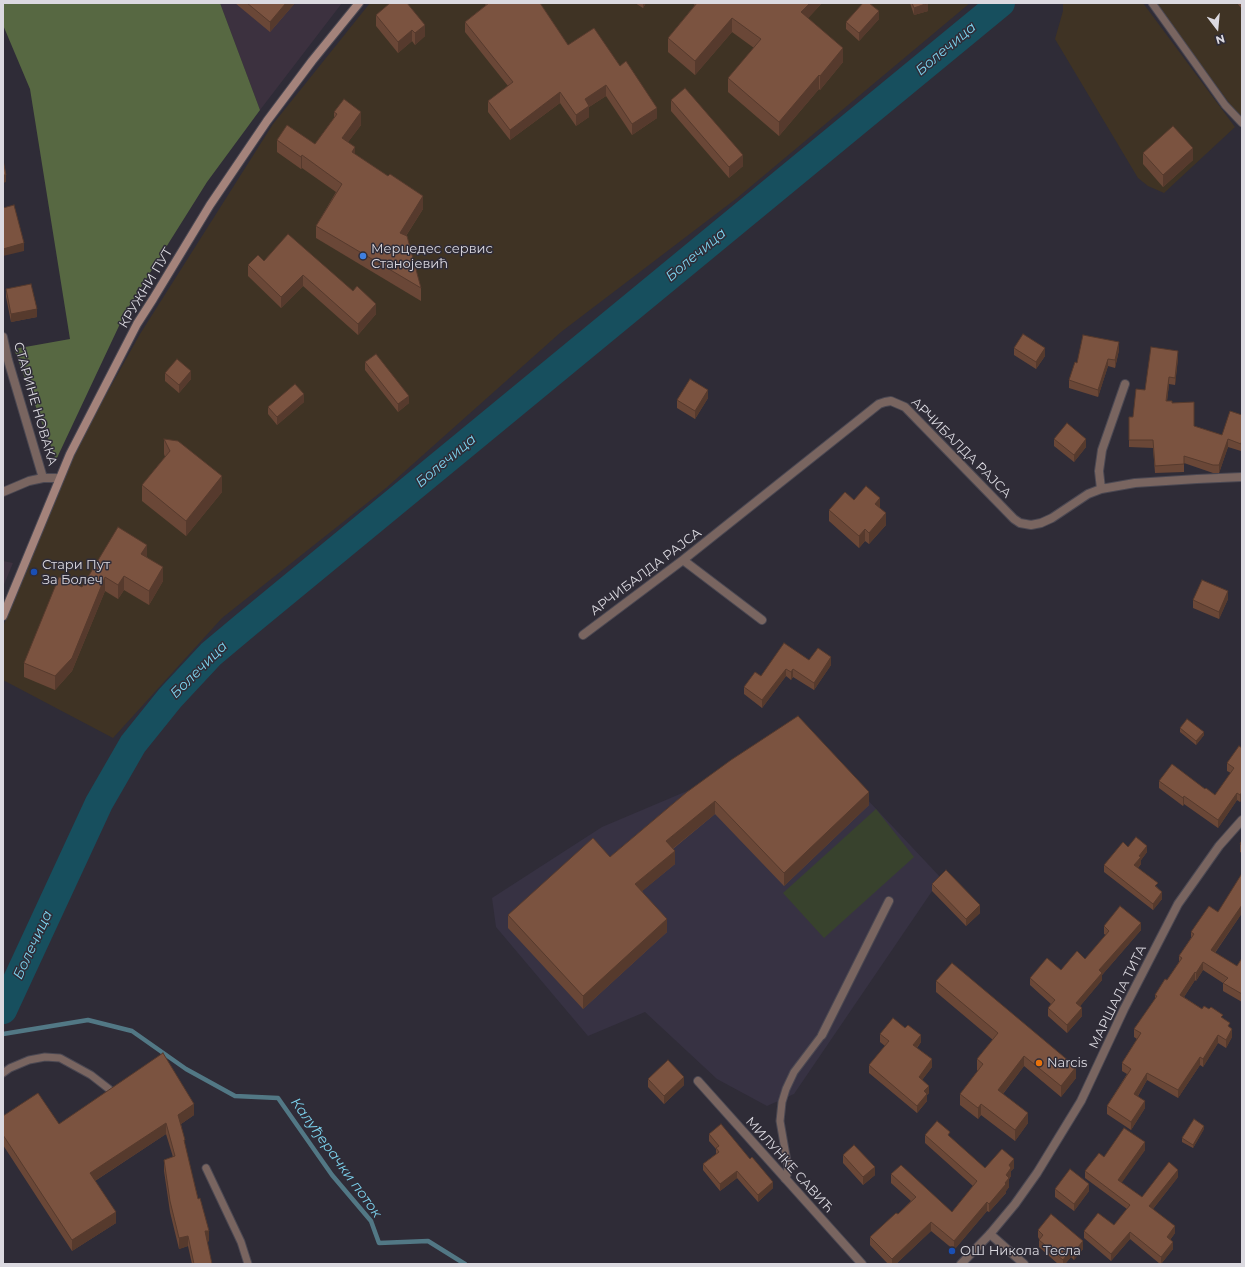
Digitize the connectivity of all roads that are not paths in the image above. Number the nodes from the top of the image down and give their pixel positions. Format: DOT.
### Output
graph roads {
  1 [pos="359,3"];
  2 [pos="1152,3"];
  3 [pos="1242,123"];
  4 [pos="3,337"];
  5 [pos="1125,384"];
  6 [pos="1242,477"];
  7 [pos="43,478"];
  8 [pos="59,479"];
  9 [pos="1101,489"];
  10 [pos="3,492"];
  11 [pos="683,560"];
  12 [pos="3,616"];
  13 [pos="762,620"];
  14 [pos="583,635"];
  15 [pos="1242,820"];
  16 [pos="889,901"];
  17 [pos="822,1035"];
  18 [pos="3,1073"];
  19 [pos="698,1081"];
  20 [pos="109,1089"];
  21 [pos="206,1168"];
  22 [pos="785,1179"];
  23 [pos="990,1234"];
  24 [pos="248,1264"];
  25 [pos="862,1264"];
  26 [pos="961,1264"];
  27 [pos="1024,1264"];
  1 -- 8 [label="main road, КРУЖНИ ПУТ"];
  2 -- 3 [label="lane"];
  4 -- 7 [label="street, СТАРИНЕ НОВАКА"];
  5 -- 9 [label="street"];
  6 -- 9 [label="street, АРЧИБАЛДА РАЈСА"];
  7 -- 8 [label="street"];
  7 -- 10 [label="street"];
  8 -- 12 [label="main road, КРУЖНИ ПУТ"];
  9 -- 11 [label="street, АРЧИБАЛДА РАЈСА"];
  11 -- 13 [label="street"];
  11 -- 14 [label="street, АРЧИБАЛДА РАЈСА"];
  15 -- 23 [label="street, МАРШАЛА ТИТА"];
  16 -- 17 [label="street"];
  17 -- 22 [label="lane"];
  18 -- 20 [label="lane"];
  19 -- 22 [label="street, МИЛУНКЕ САВИЋ"];
  21 -- 24 [label="lane"];
  22 -- 25 [label="street, МИЛУНКЕ САВИЋ"];
  23 -- 26 [label="street, МАРШАЛА ТИТА"];
  23 -- 27 [label="street"];
}
